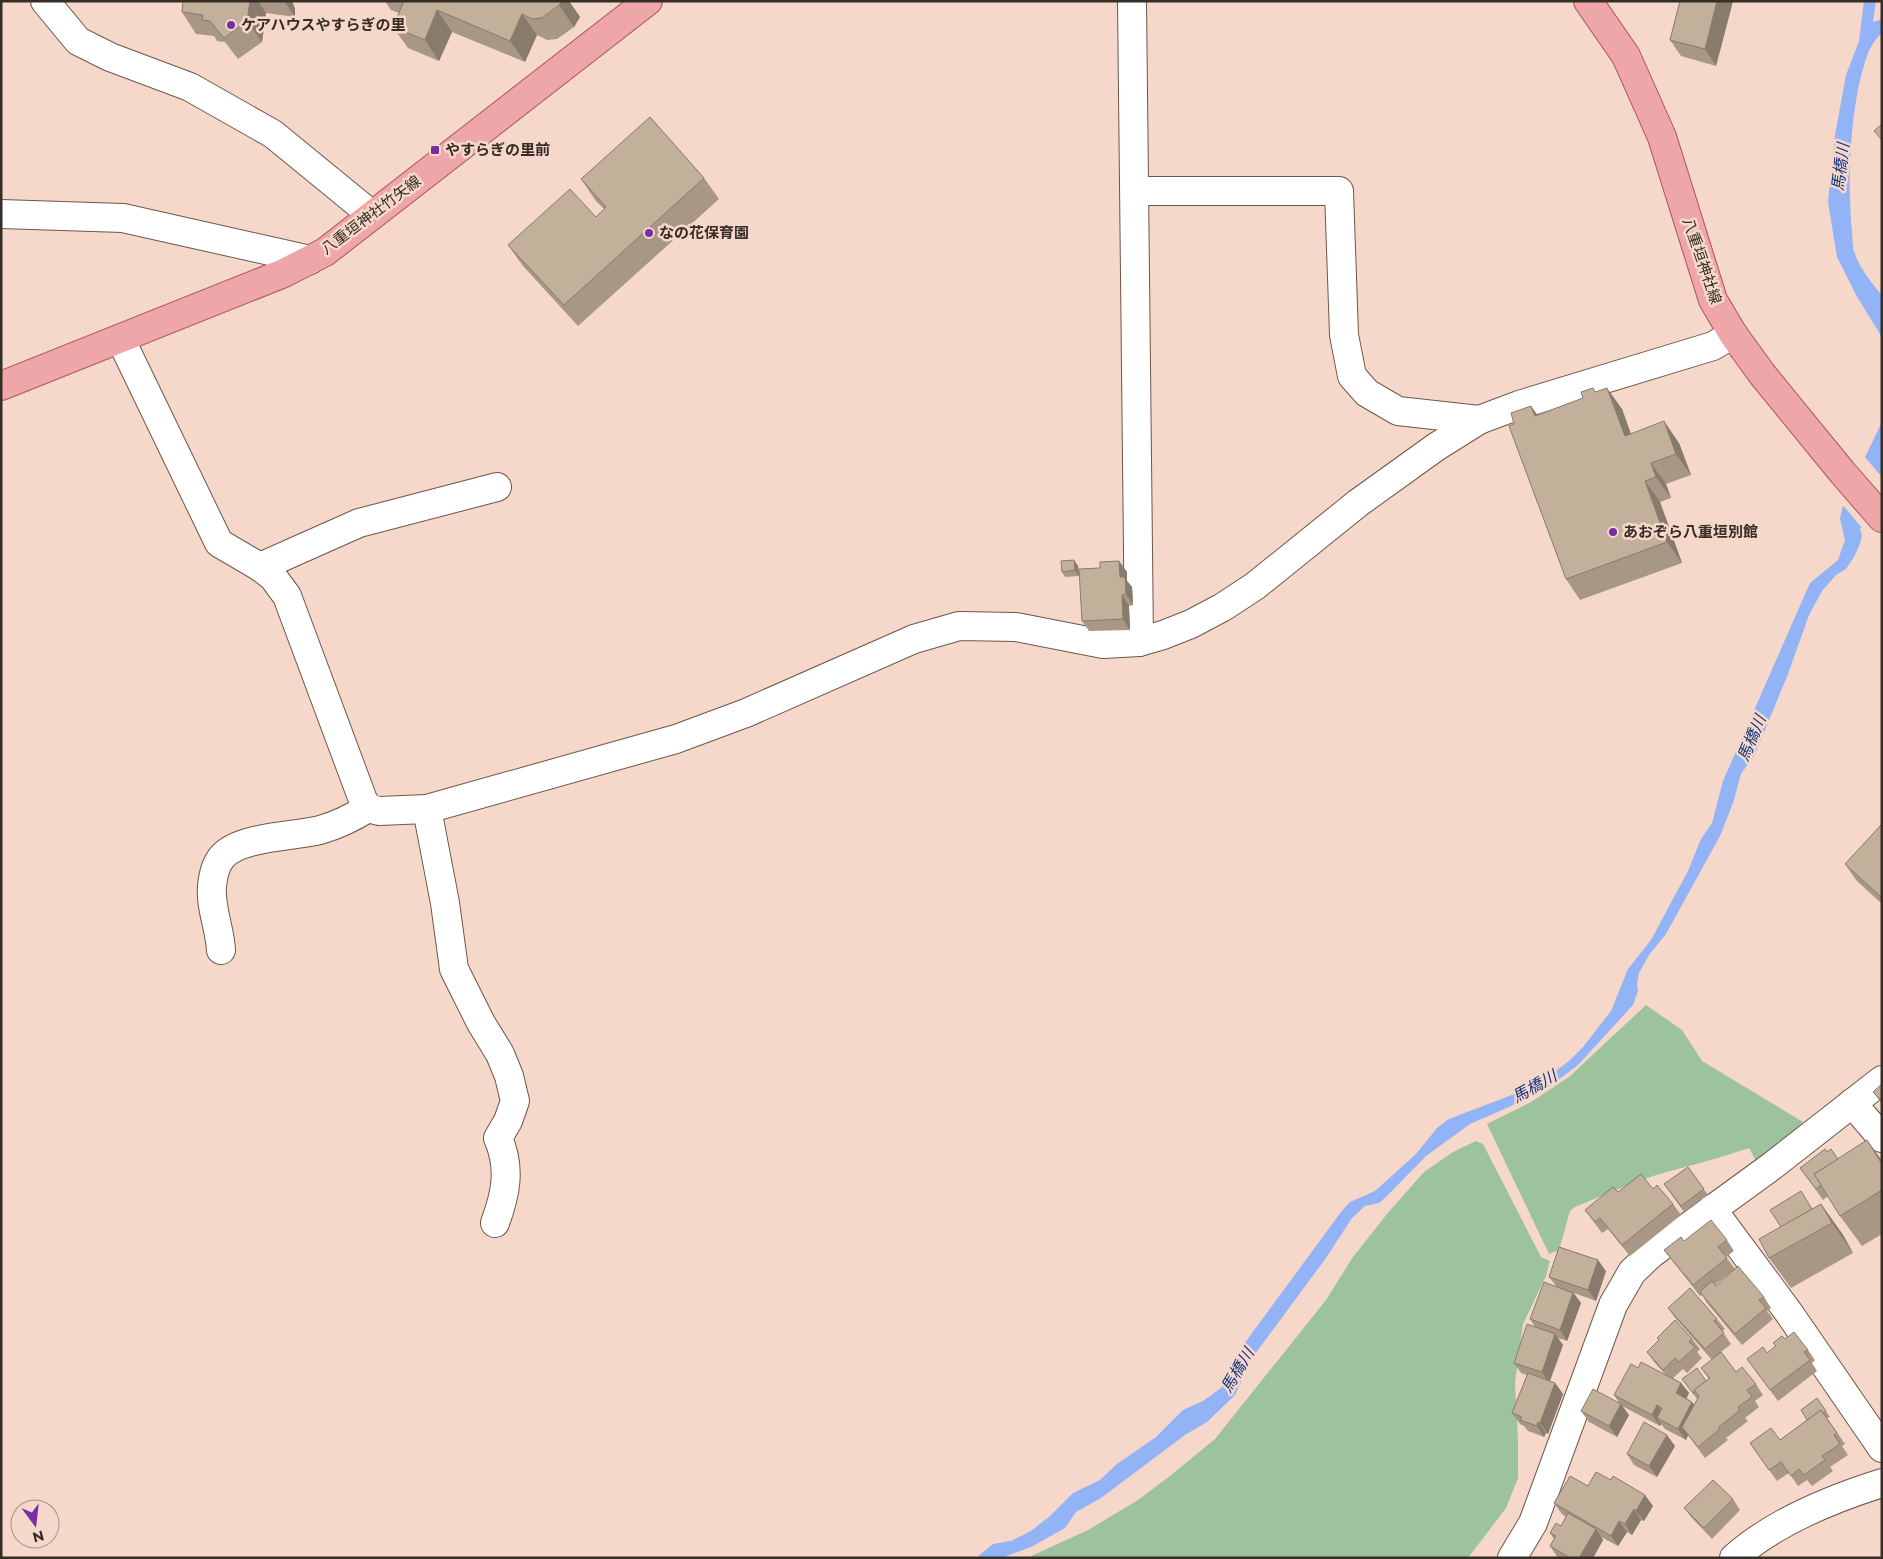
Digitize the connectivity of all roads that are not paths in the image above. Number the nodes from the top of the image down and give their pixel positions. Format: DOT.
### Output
graph roads {
  1 [pos="45,1"];
  2 [pos="648,1"];
  3 [pos="1132,1"];
  4 [pos="1588,1"];
  5 [pos="1134,191"];
  6 [pos="1,214"];
  7 [pos="372,215"];
  8 [pos="310,260"];
  9 [pos="1733,334"];
  10 [pos="121,340"];
  11 [pos="1,386"];
  12 [pos="1479,420"];
  13 [pos="497,487"];
  14 [pos="1882,518"];
  15 [pos="260,567"];
  16 [pos="1139,642"];
  17 [pos="368,808"];
  18 [pos="427,809"];
  19 [pos="220,950"];
  20 [pos="1882,1080"];
  21 [pos="1852,1103"];
  22 [pos="1882,1138"];
  23 [pos="1712,1209"];
  24 [pos="495,1223"];
  25 [pos="1882,1448"];
  26 [pos="1882,1483"];
  27 [pos="1517,1556"];
  28 [pos="1734,1558"];
  1 -- 7 [label="street"];
  2 -- 7 [label="main road, 八重垣神社竹矢線"];
  3 -- 5 [label="street"];
  4 -- 9 [label="main road, 八重垣神社線"];
  5 -- 12 [label="street"];
  5 -- 16 [label="street"];
  6 -- 8 [label="street"];
  7 -- 8 [label="main road, 八重垣神社竹矢線"];
  8 -- 10 [label="main road, 八重垣神社竹矢線"];
  9 -- 12 [label="street"];
  9 -- 14 [label="main road, 八重垣神社線"];
  10 -- 11 [label="main road, 八重垣神社竹矢線"];
  10 -- 15 [label="street"];
  12 -- 16 [label="street"];
  13 -- 15 [label="street"];
  15 -- 17 [label="street"];
  16 -- 18 [label="street"];
  17 -- 18 [label="street"];
  17 -- 19 [label="street"];
  18 -- 24 [label="street"];
  20 -- 21 [label="street"];
  21 -- 22 [label="street"];
  21 -- 23 [label="street"];
  23 -- 25 [label="street"];
  23 -- 27 [label="street"];
  26 -- 28 [label="street"];
}
